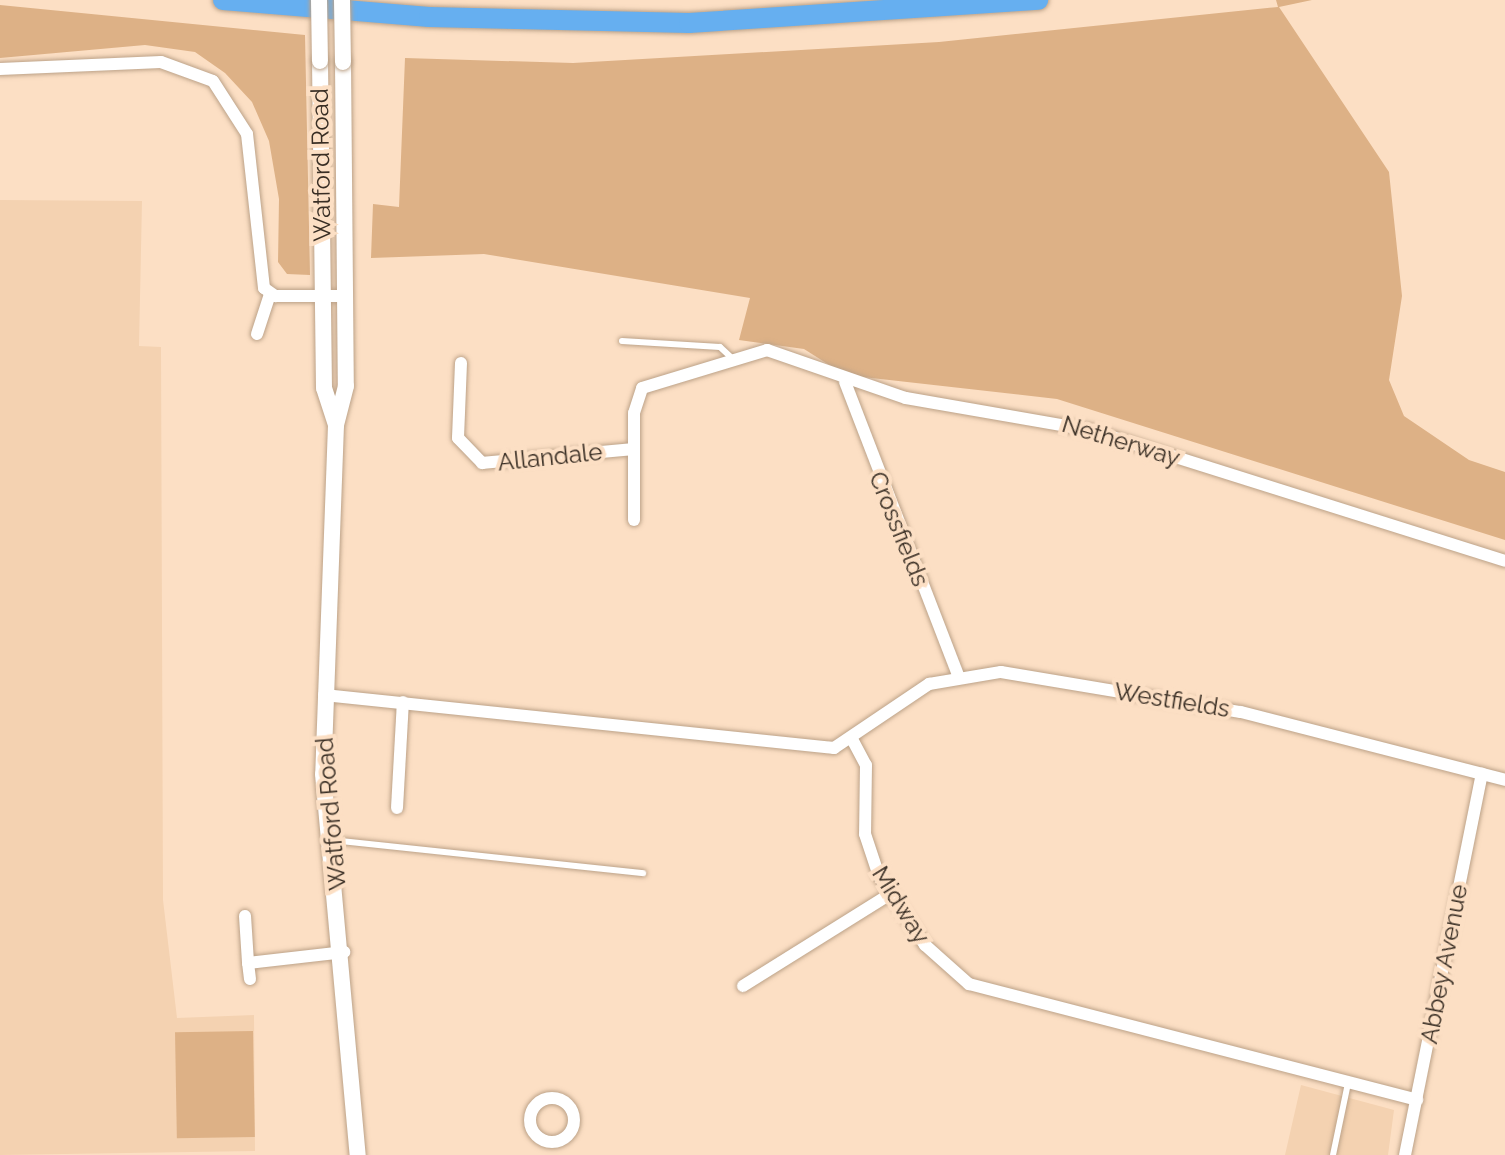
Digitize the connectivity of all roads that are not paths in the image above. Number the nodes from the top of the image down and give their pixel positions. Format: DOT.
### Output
graph roads {
  1 [pos="223,0"];
  2 [pos="319,0"];
  3 [pos="342,0"];
  4 [pos="1038,0"];
  5 [pos="0,69"];
  6 [pos="270,294"];
  7 [pos="323,295"];
  8 [pos="345,296"];
  9 [pos="257,334"];
  10 [pos="622,341"];
  11 [pos="733,359"];
  12 [pos="461,363"];
  13 [pos="845,382"];
  14 [pos="336,425"];
  15 [pos="633,449"];
  16 [pos="634,520"];
  17 [pos="1505,561"];
  18 [pos="958,675"];
  19 [pos="324,695"];
  20 [pos="403,702"];
  21 [pos="852,739"];
  22 [pos="1482,774"];
  23 [pos="1505,780"];
  24 [pos="397,808"];
  25 [pos="331,840"];
  26 [pos="643,873"];
  27 [pos="890,894"];
  28 [pos="245,916"];
  29 [pos="344,952"];
  30 [pos="248,963"];
  31 [pos="250,979"];
  32 [pos="743,986"];
  33 [pos="1348,1083"];
  34 [pos="1417,1100"];
  35 [pos="358,1155"];
  36 [pos="1333,1155"];
  37 [pos="1405,1155"];
  1 -- 4 [label="highway"];
  2 -- 7 [label="main road, Watford Road, bridge"];
  3 -- 8 [label="main road, Watford Road, bridge"];
  5 -- 6 [label="street"];
  6 -- 7 [label="street"];
  6 -- 9 [label="street"];
  7 -- 8 [label="street"];
  7 -- 14 [label="main road, Watford Road"];
  8 -- 14 [label="main road, Watford Road"];
  10 -- 11 [label="lane"];
  11 -- 13 [label="street, Netherway"];
  11 -- 15 [label="street, Allandale"];
  12 -- 15 [label="street, Allandale"];
  13 -- 17 [label="street, Netherway"];
  13 -- 18 [label="street, Crossfields"];
  14 -- 19 [label="main road, Watford Road"];
  15 -- 16 [label="street, Allandale"];
  18 -- 21 [label="street, Westfields"];
  18 -- 22 [label="street, Westfields"];
  19 -- 20 [label="street"];
  19 -- 25 [label="main road, Watford Road"];
  20 -- 21 [label="street"];
  20 -- 24 [label="street"];
  21 -- 27 [label="street, Midway"];
  22 -- 23 [label="street, Westfields"];
  22 -- 34 [label="street, Abbey Avenue"];
  25 -- 26 [label="lane"];
  25 -- 29 [label="main road, Watford Road"];
  27 -- 32 [label="street"];
  27 -- 33 [label="street, Midway"];
  28 -- 30 [label="street"];
  29 -- 30 [label="street"];
  29 -- 35 [label="main road, Watford Road"];
  30 -- 31 [label="street"];
  33 -- 34 [label="street, Midway"];
  33 -- 36 [label="lane"];
  34 -- 37 [label="street, Abbey Avenue"];
}
